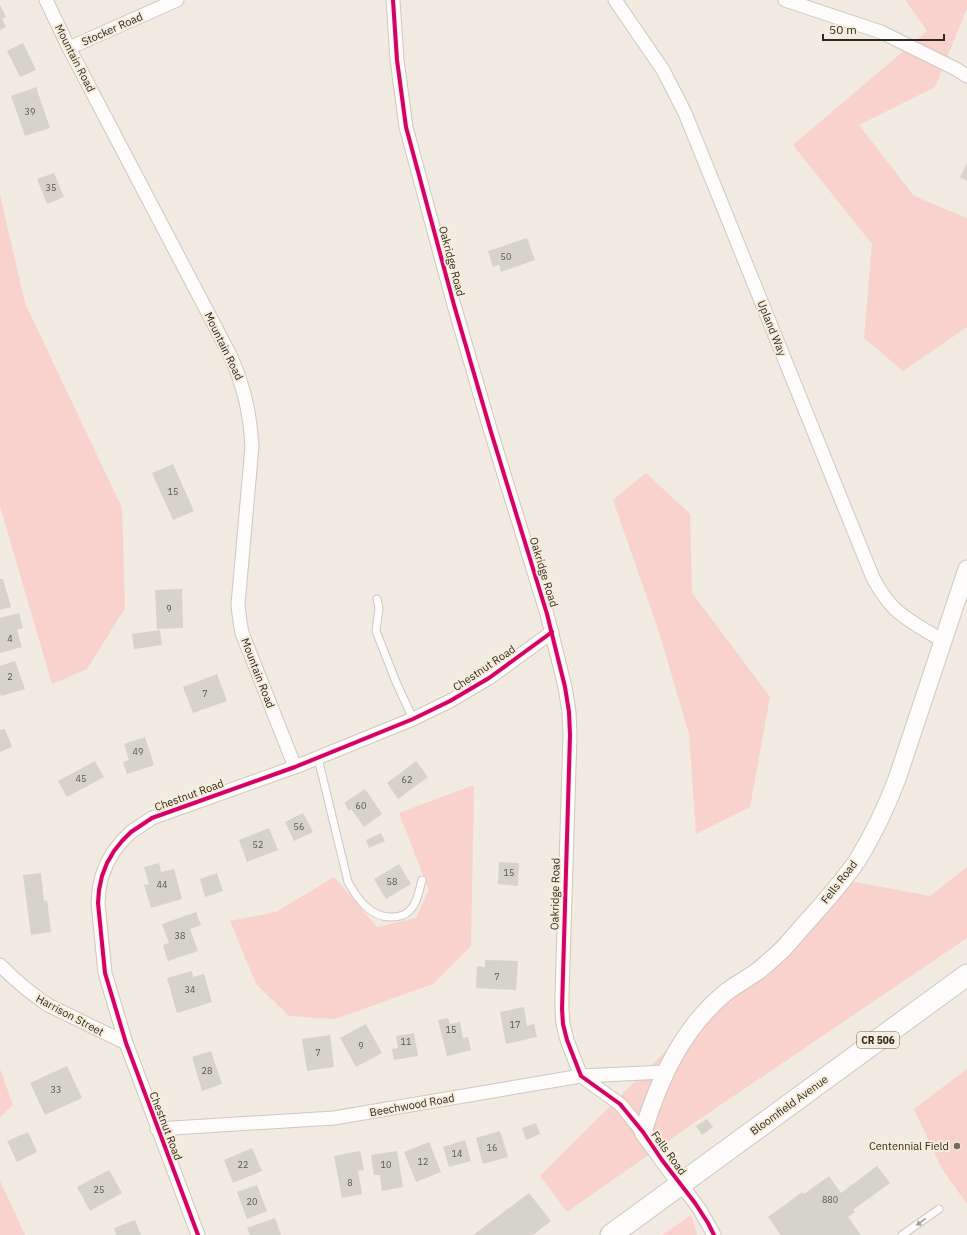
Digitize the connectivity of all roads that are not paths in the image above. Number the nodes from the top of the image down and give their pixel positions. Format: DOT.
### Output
graph roads {
  1 [pos="46,0"];
  2 [pos="177,0"];
  3 [pos="393,0"];
  4 [pos="615,0"];
  5 [pos="785,0"];
  6 [pos="70,48"];
  7 [pos="967,76"];
  8 [pos="967,569"];
  9 [pos="377,599"];
  10 [pos="552,632"];
  11 [pos="943,641"];
  12 [pos="413,719"];
  13 [pos="318,758"];
  14 [pos="295,767"];
  15 [pos="422,880"];
  16 [pos="0,965"];
  17 [pos="967,975"];
  18 [pos="126,1043"];
  19 [pos="666,1072"];
  20 [pos="581,1076"];
  21 [pos="157,1129"];
  22 [pos="643,1132"];
  23 [pos="681,1184"];
  24 [pos="939,1209"];
  25 [pos="198,1235"];
  26 [pos="611,1235"];
  27 [pos="714,1235"];
  28 [pos="902,1235"];
  1 -- 6 [label="street, Mountain Road"];
  2 -- 6 [label="street, Stocker Road"];
  3 -- 10 [label="street, Oakridge Road"];
  4 -- 11 [label="street, Upland Way"];
  5 -- 7 [label="street"];
  6 -- 14 [label="street, Mountain Road"];
  8 -- 11 [label="street, Fells Road"];
  9 -- 12 [label="lane"];
  10 -- 12 [label="street, Chestnut Road"];
  10 -- 20 [label="street, Oakridge Road"];
  11 -- 19 [label="street, Fells Road"];
  12 -- 13 [label="street, Chestnut Road"];
  13 -- 14 [label="street, Chestnut Road"];
  13 -- 15 [label="lane"];
  14 -- 18 [label="street, Chestnut Road"];
  16 -- 18 [label="street, Harrison Street"];
  17 -- 23 [label="main road, Bloomfield Avenue / CR 506"];
  18 -- 21 [label="street, Chestnut Road"];
  19 -- 20 [label="street, Beechwood Road"];
  19 -- 22 [label="street, Fells Road"];
  20 -- 21 [label="street, Beechwood Road"];
  20 -- 22 [label="street"];
  21 -- 25 [label="street, Chestnut Road"];
  22 -- 23 [label="street, Fells Road"];
  23 -- 26 [label="main road, Bloomfield Avenue / CR 506"];
  23 -- 27 [label="street"];
  24 -- 28 [label="lane, one-way"];
}
